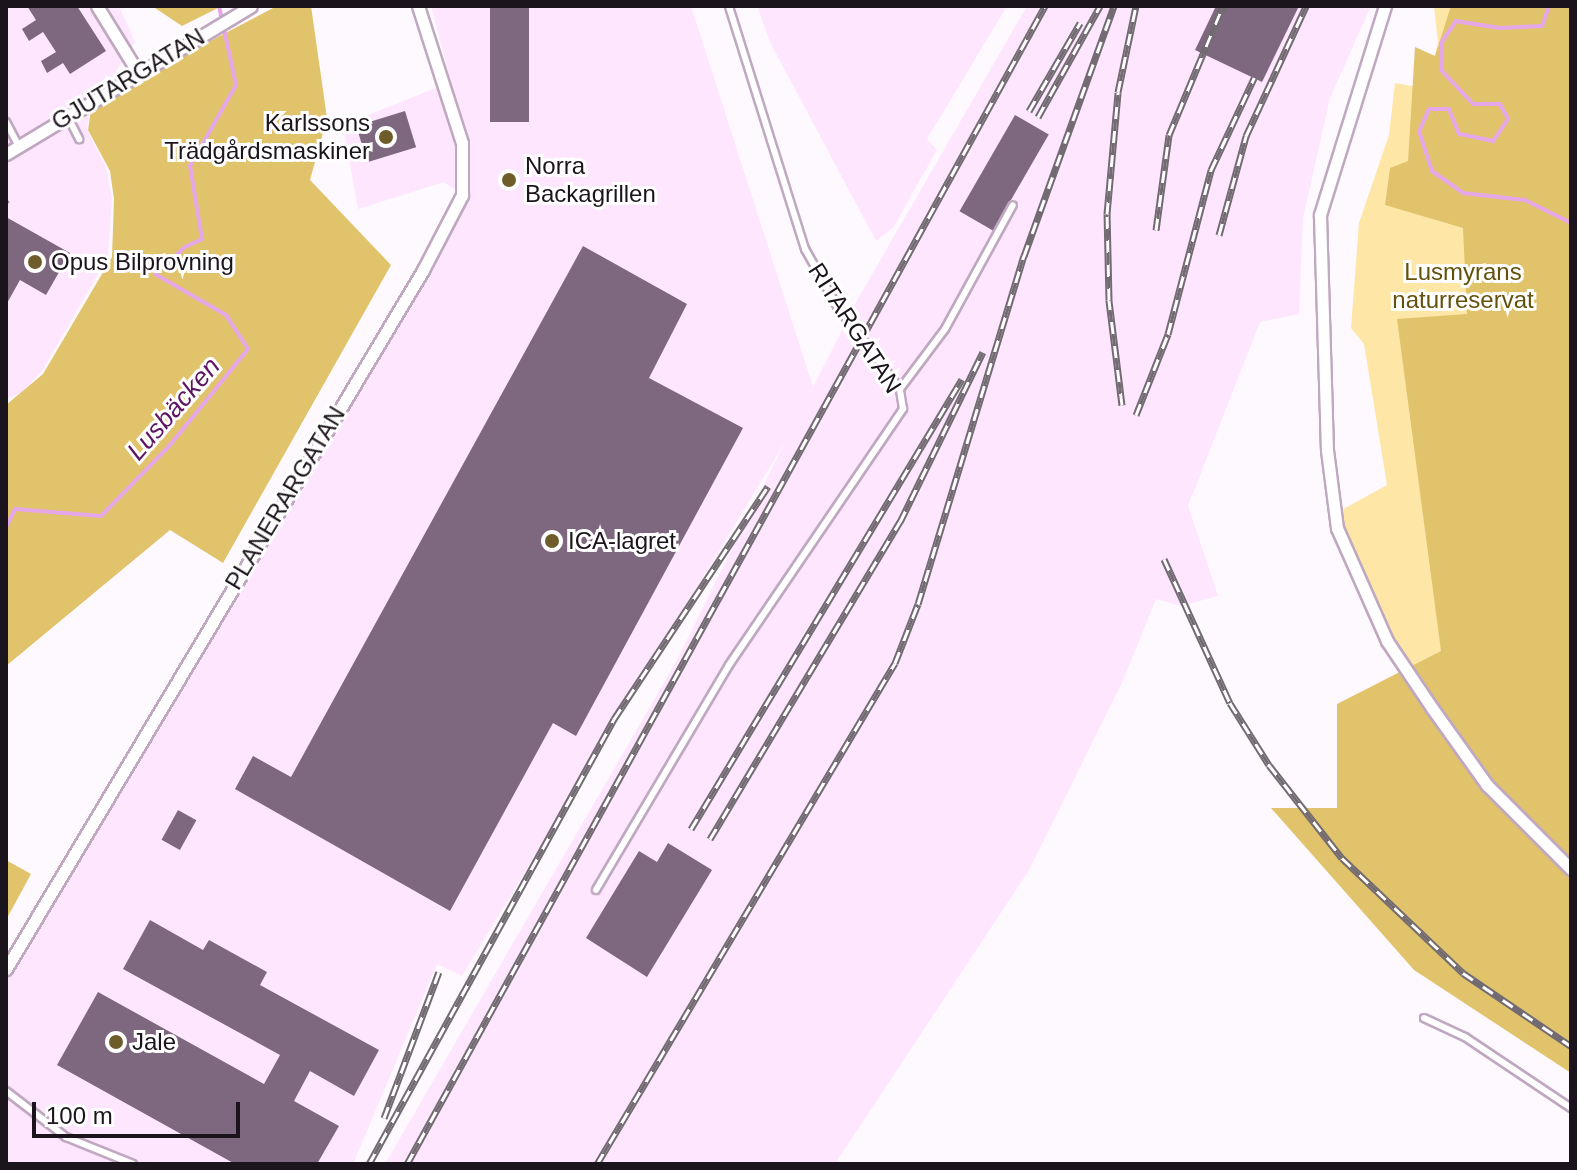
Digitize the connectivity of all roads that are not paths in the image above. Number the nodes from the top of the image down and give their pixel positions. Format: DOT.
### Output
graph roads {
  1 [pos="97,6"];
  2 [pos="251,6"];
  3 [pos="418,6"];
  4 [pos="729,6"];
  5 [pos="1385,6"];
  6 [pos="137,71"];
  7 [pos="67,115"];
  8 [pos="6,122"];
  9 [pos="79,139"];
  10 [pos="19,146"];
  11 [pos="6,154"];
  12 [pos="1013,205"];
  13 [pos="900,389"];
  14 [pos="1571,869"];
  15 [pos="596,890"];
  16 [pos="6,969"];
  17 [pos="1424,1018"];
  18 [pos="6,1091"];
  19 [pos="1571,1108"];
  20 [pos="133,1164"];
  1 -- 6 [label="street"];
  2 -- 6 [label="street, GJUTARGATAN"];
  3 -- 16 [label="street, PLANERARGATAN"];
  4 -- 13 [label="lane, RITARGATAN"];
  5 -- 14 [label="street"];
  6 -- 7 [label="street, GJUTARGATAN"];
  7 -- 9 [label="lane"];
  7 -- 10 [label="street, GJUTARGATAN"];
  8 -- 10 [label="lane"];
  10 -- 11 [label="street, GJUTARGATAN"];
  12 -- 13 [label="lane"];
  13 -- 15 [label="lane, RITARGATAN"];
  17 -- 19 [label="lane"];
  18 -- 20 [label="lane"];
}
